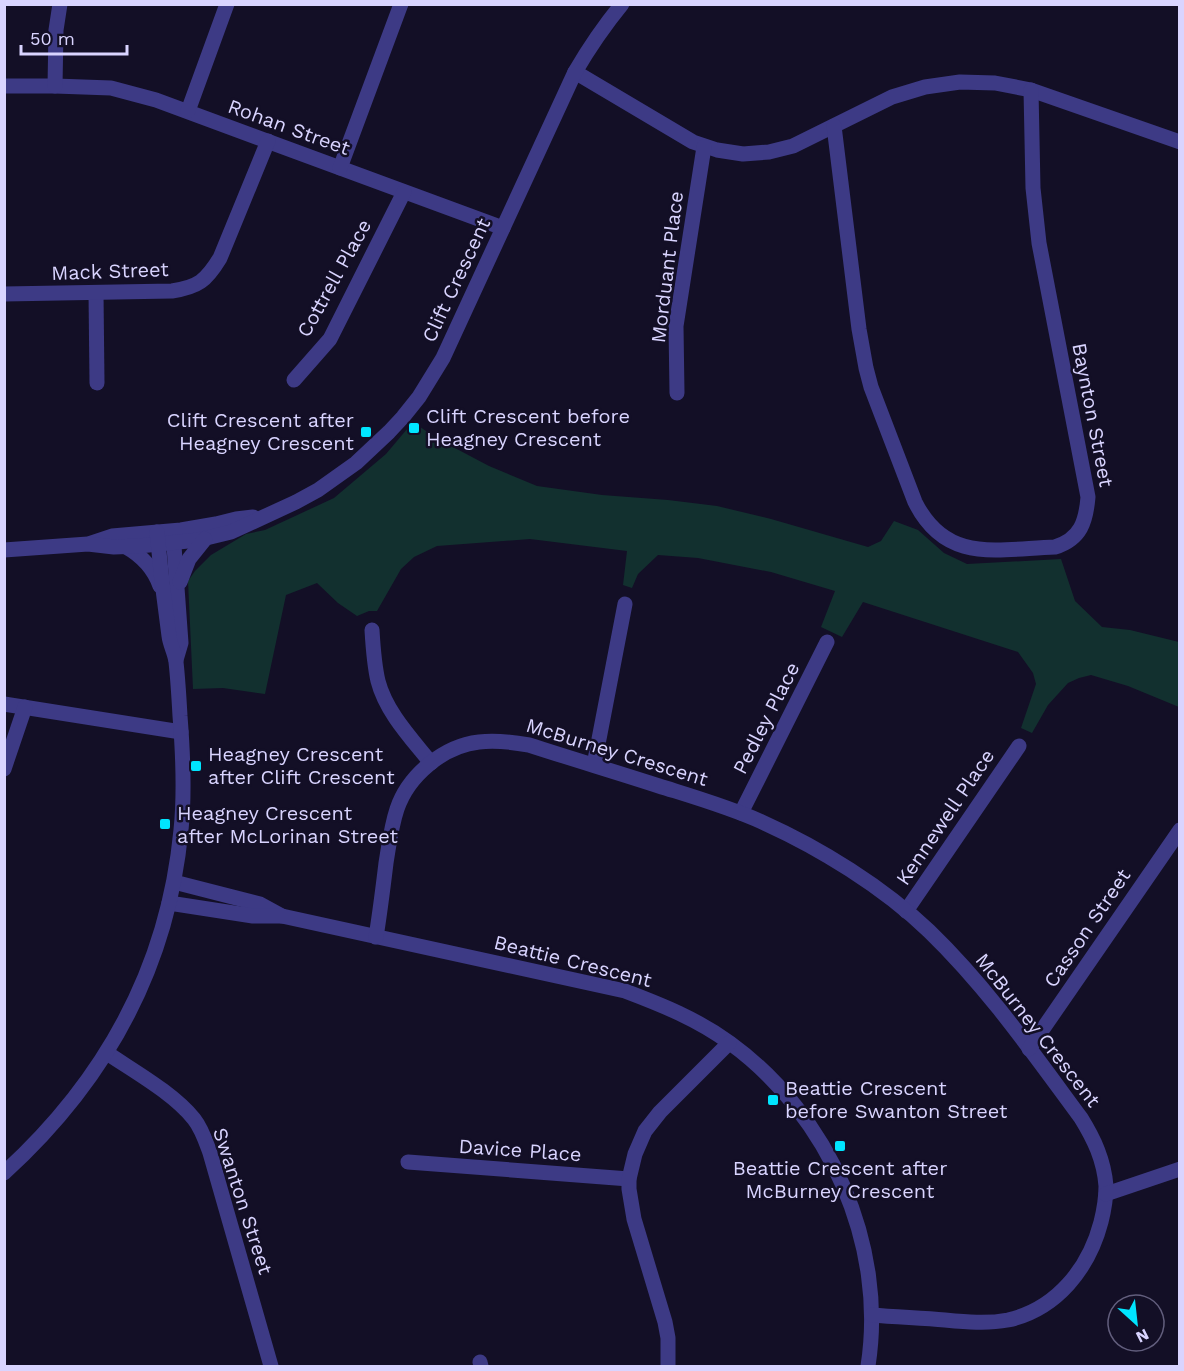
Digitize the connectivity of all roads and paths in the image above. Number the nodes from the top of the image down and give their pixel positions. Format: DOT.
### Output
graph roads {
  1 [pos="60,4"];
  2 [pos="227,4"];
  3 [pos="401,4"];
  4 [pos="622,4"];
  5 [pos="575,72"];
  6 [pos="56,86"];
  7 [pos="4,87"];
  8 [pos="1031,90"];
  9 [pos="188,111"];
  10 [pos="834,126"];
  11 [pos="268,141"];
  12 [pos="1179,142"];
  13 [pos="704,147"];
  14 [pos="340,168"];
  15 [pos="405,192"];
  16 [pos="503,228"];
  17 [pos="96,293"];
  18 [pos="4,294"];
  19 [pos="294,380"];
  20 [pos="97,383"];
  21 [pos="677,393"];
  22 [pos="263,516"];
  23 [pos="174,536"];
  24 [pos="158,538"];
  25 [pos="205,539"];
  26 [pos="88,544"];
  27 [pos="126,547"];
  28 [pos="4,550"];
  29 [pos="171,594"];
  30 [pos="625,604"];
  31 [pos="372,630"];
  32 [pos="827,642"];
  33 [pos="4,704"];
  34 [pos="25,707"];
  35 [pos="181,732"];
  36 [pos="1019,746"];
  37 [pos="431,763"];
  38 [pos="594,765"];
  39 [pos="4,769"];
  40 [pos="741,813"];
  41 [pos="1179,830"];
  42 [pos="174,882"];
  43 [pos="169,903"];
  44 [pos="906,911"];
  45 [pos="282,916"];
  46 [pos="376,937"];
  47 [pos="729,1042"];
  48 [pos="1029,1049"];
  49 [pos="107,1053"];
  50 [pos="408,1162"];
  51 [pos="1179,1169"];
  52 [pos="4,1173"];
  53 [pos="629,1179"];
  54 [pos="1106,1194"];
  55 [pos="872,1315"];
  56 [pos="272,1366"];
  57 [pos="668,1366"];
  58 [pos="868,1366"];
  1 -- 6 [label="street"];
  2 -- 9 [label="street"];
  3 -- 14 [label="street"];
  4 -- 5 [label="street, Clift Crescent"];
  5 -- 13 [label="street"];
  5 -- 16 [label="street, Clift Crescent"];
  6 -- 7 [label="street, Rohan Street"];
  6 -- 9 [label="street, Rohan Street"];
  8 -- 10 [label="street"];
  8 -- 10 [label="street, Baynton Street"];
  8 -- 12 [label="street"];
  9 -- 11 [label="street, Rohan Street"];
  10 -- 13 [label="street"];
  11 -- 14 [label="street, Rohan Street"];
  11 -- 17 [label="street, Mack Street"];
  13 -- 21 [label="street, Morduant Place"];
  14 -- 15 [label="street, Rohan Street"];
  15 -- 16 [label="street, Rohan Street"];
  15 -- 19 [label="street, Cottrell Place"];
  16 -- 22 [label="street, Clift Crescent"];
  17 -- 18 [label="street, Mack Street"];
  17 -- 20 [label="street"];
  22 -- 23 [label="street, Clift Crescent"];
  22 -- 25 [label="street, Clift Crescent"];
  23 -- 24 [label="street, Clift Crescent"];
  23 -- 25 [label="street, Clift Crescent"];
  23 -- 29 [label="street"];
  24 -- 26 [label="street, Clift Crescent"];
  24 -- 27 [label="street, Clift Crescent"];
  24 -- 29 [label="street"];
  25 -- 29 [label="street"];
  26 -- 27 [label="street, Clift Crescent"];
  26 -- 28 [label="street, Clift Crescent"];
  27 -- 29 [label="street"];
  29 -- 35 [label="street"];
  30 -- 38 [label="street"];
  31 -- 37 [label="street"];
  32 -- 40 [label="street, Pedley Place"];
  33 -- 34 [label="street"];
  34 -- 35 [label="street"];
  34 -- 39 [label="street"];
  35 -- 42 [label="street"];
  36 -- 44 [label="street, Kennewell Place"];
  37 -- 38 [label="street, McBurney Crescent"];
  37 -- 46 [label="street, McBurney Crescent"];
  38 -- 40 [label="street, McBurney Crescent"];
  40 -- 44 [label="street, McBurney Crescent"];
  41 -- 48 [label="street, Casson Street"];
  42 -- 43 [label="street"];
  42 -- 45 [label="street, Beattie Crescent"];
  43 -- 45 [label="street, Beattie Crescent"];
  43 -- 49 [label="street"];
  44 -- 48 [label="street, McBurney Crescent"];
  45 -- 46 [label="street, Beattie Crescent"];
  46 -- 47 [label="street, Beattie Crescent"];
  47 -- 53 [label="street"];
  47 -- 55 [label="street, Beattie Crescent"];
  48 -- 54 [label="street, McBurney Crescent"];
  49 -- 52 [label="street"];
  49 -- 56 [label="street, Swanton Street"];
  50 -- 53 [label="street, Davice Place"];
  51 -- 54 [label="street"];
  53 -- 57 [label="street"];
  54 -- 55 [label="street, McBurney Crescent"];
  55 -- 58 [label="street, Beattie Crescent"];
}
